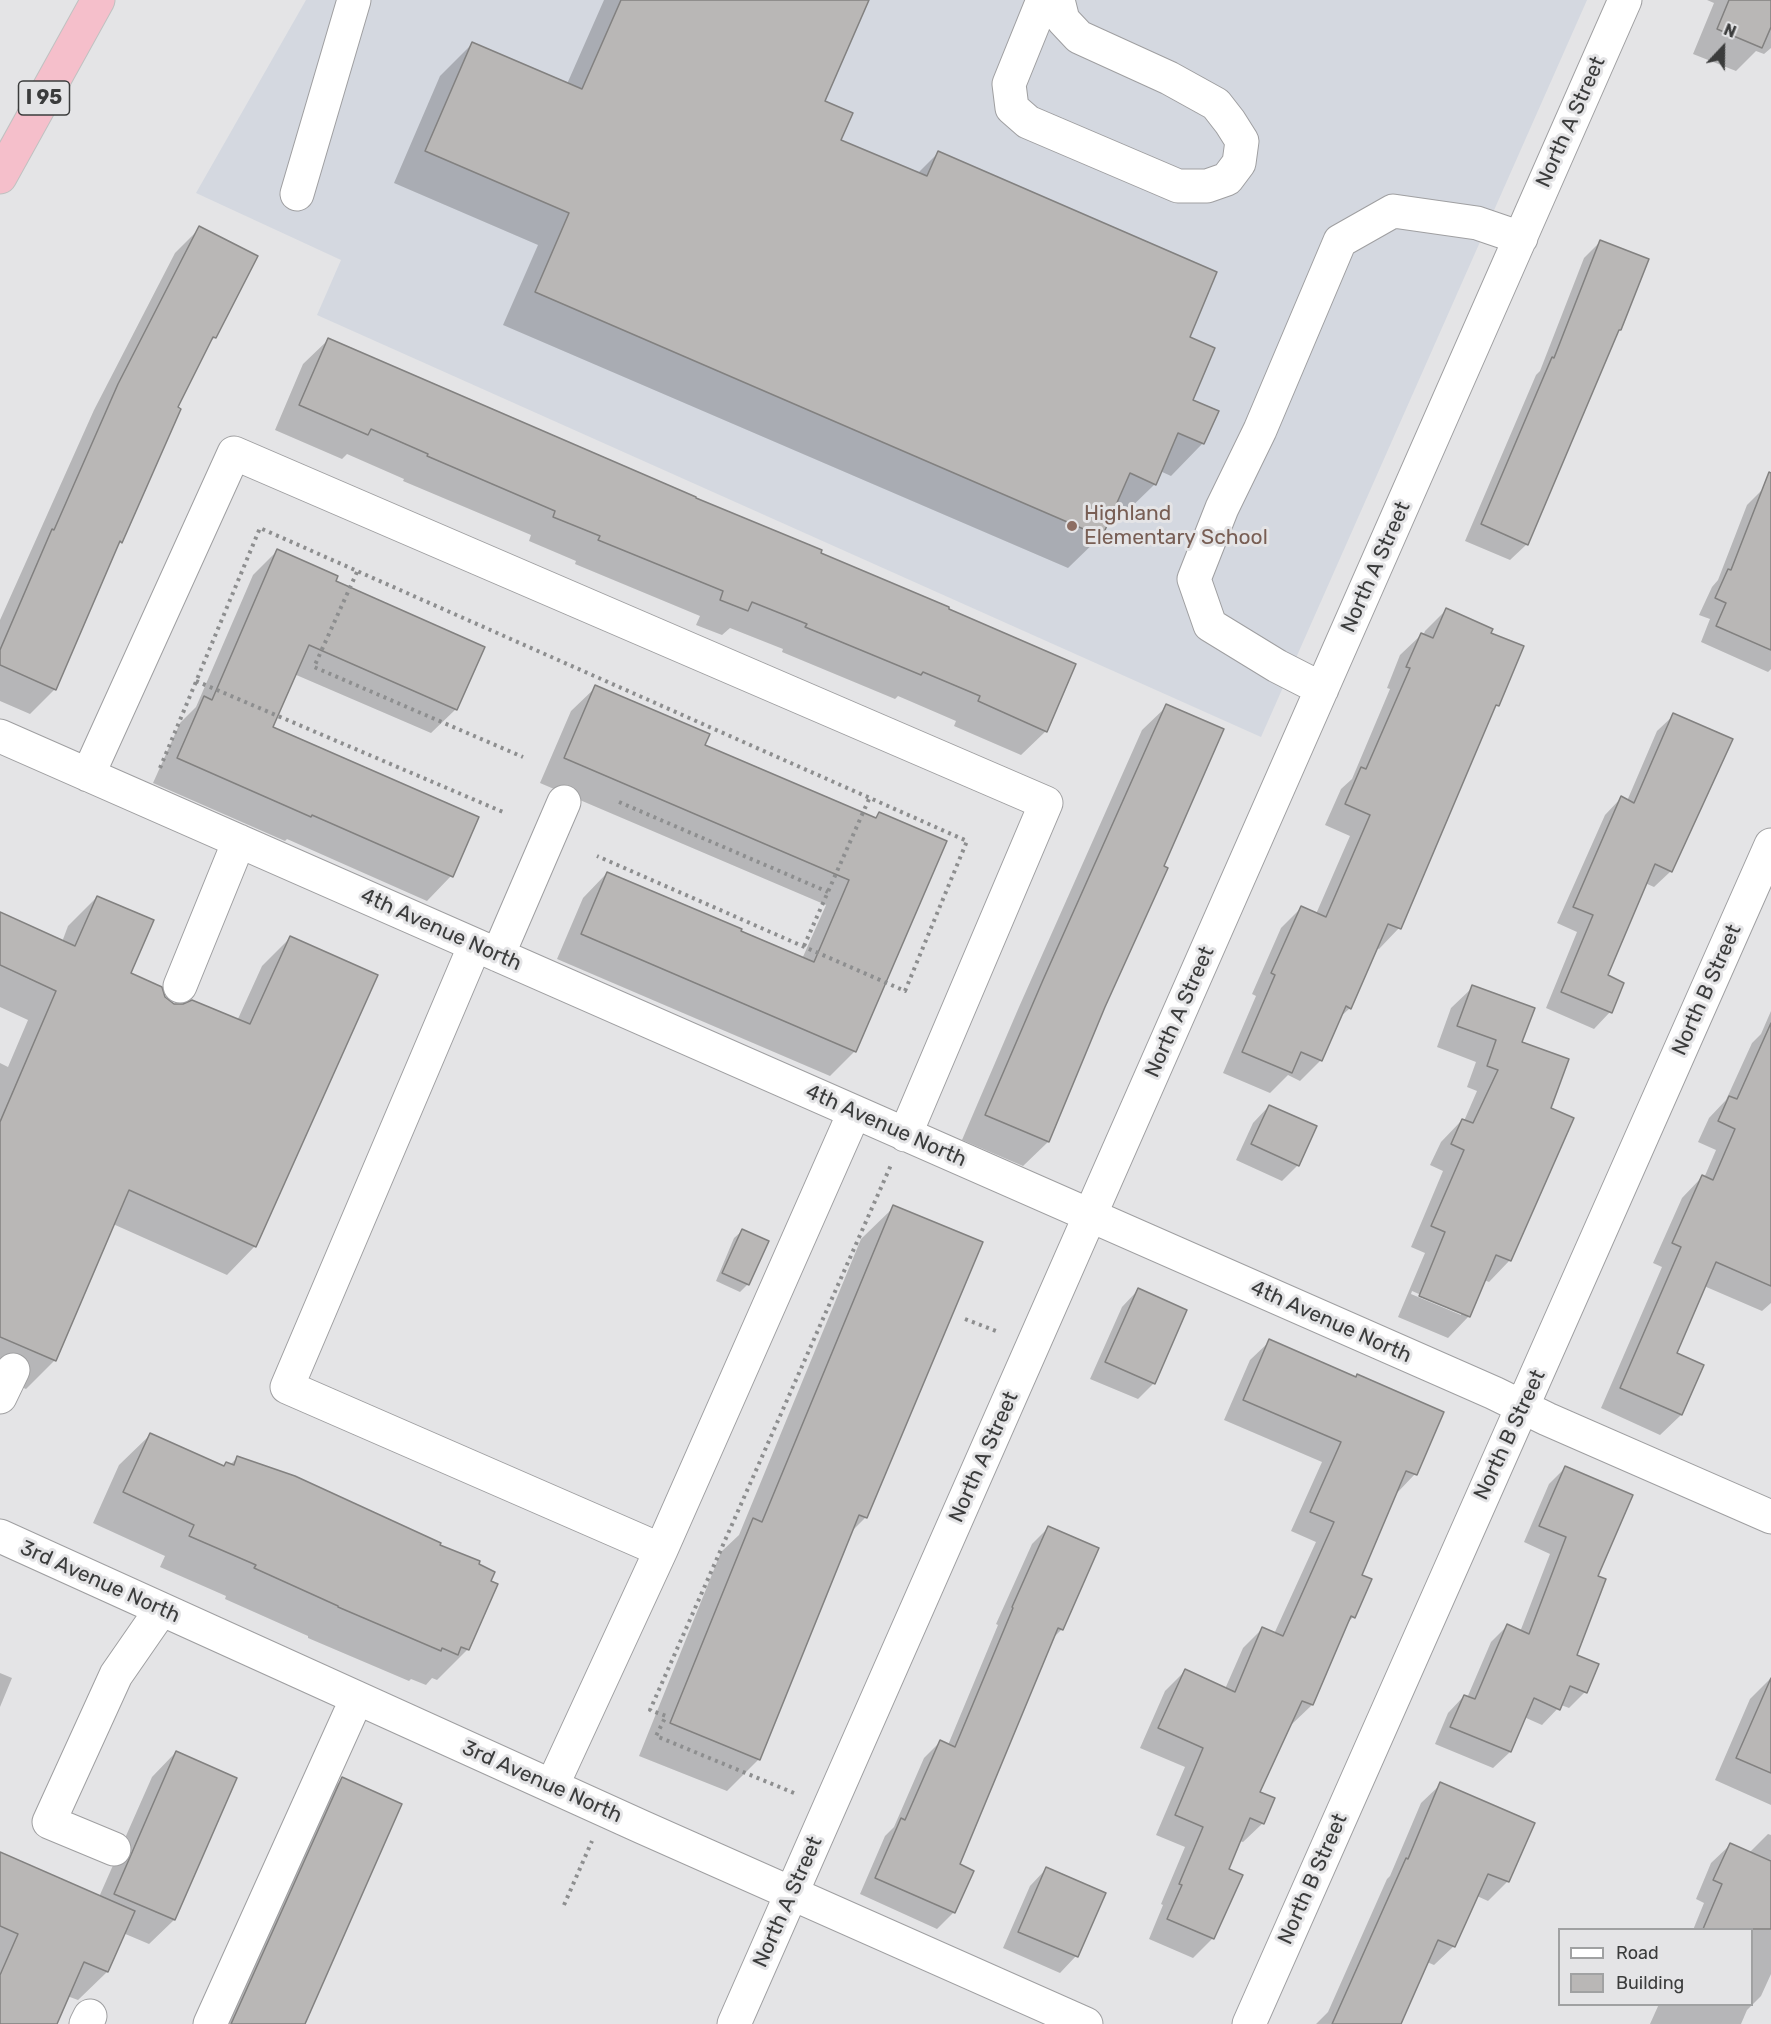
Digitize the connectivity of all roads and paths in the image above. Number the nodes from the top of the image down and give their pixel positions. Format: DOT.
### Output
graph roads {
  1 [pos="354,0"];
  2 [pos="1043,0"];
  3 [pos="1058,0"];
  4 [pos="1625,0"];
  5 [pos="97,6"];
  6 [pos="0,177"];
  7 [pos="297,194"];
  8 [pos="1521,238"];
  9 [pos="357,572"];
  10 [pos="196,681"];
  11 [pos="1322,689"];
  12 [pos="0,736"];
  13 [pos="524,757"];
  14 [pos="88,775"];
  15 [pos="156,777"];
  16 [pos="869,799"];
  17 [pos="564,802"];
  18 [pos="619,802"];
  19 [pos="503,812"];
  20 [pos="239,841"];
  21 [pos="1771,845"];
  22 [pos="597,856"];
  23 [pos="828,892"];
  24 [pos="804,947"];
  25 [pos="486,950"];
  26 [pos="180,986"];
  27 [pos="854,1113"];
  28 [pos="900,1147"];
  29 [pos="1090,1216"];
  30 [pos="965,1319"];
  31 [pos="996,1331"];
  32 [pos="1522,1407"];
  33 [pos="1771,1517"];
  34 [pos="0,1536"];
  35 [pos="661,1550"];
  36 [pos="161,1610"];
  37 [pos="357,1698"];
  38 [pos="552,1786"];
  39 [pos="794,1793"];
  40 [pos="594,1835"];
  41 [pos="114,1850"];
  42 [pos="792,1894"];
  43 [pos="564,1905"];
  44 [pos="210,2024"];
  45 [pos="734,2024"];
  46 [pos="1086,2024"];
  47 [pos="1249,2024"];
  1 -- 7 [label="street"];
  2 -- 3 [label="street"];
  4 -- 8 [label="street, North A Street"];
  5 -- 6 [label="highway, I 95"];
  8 -- 11 [label="street, North A Street"];
  8 -- 11 [label="street"];
  9 -- 10 [label="path"];
  9 -- 13 [label="path"];
  9 -- 16 [label="path"];
  10 -- 15 [label="path"];
  10 -- 19 [label="path"];
  11 -- 29 [label="street, North A Street"];
  12 -- 14 [label="street, 4th Avenue North"];
  14 -- 20 [label="street, 4th Avenue North"];
  14 -- 28 [label="street"];
  16 -- 23 [label="path"];
  16 -- 24 [label="path"];
  17 -- 25 [label="street"];
  18 -- 23 [label="path"];
  20 -- 25 [label="street, 4th Avenue North"];
  20 -- 26 [label="street"];
  21 -- 32 [label="street, North B Street"];
  22 -- 24 [label="path"];
  23 -- 24 [label="path"];
  25 -- 27 [label="street, 4th Avenue North"];
  25 -- 35 [label="street"];
  27 -- 28 [label="street, 4th Avenue North"];
  27 -- 35 [label="street"];
  28 -- 29 [label="street, 4th Avenue North"];
  28 -- 39 [label="path"];
  29 -- 32 [label="street, 4th Avenue North"];
  29 -- 42 [label="street, North A Street"];
  30 -- 31 [label="path"];
  32 -- 33 [label="street, 4th Avenue North"];
  32 -- 47 [label="street, North B Street"];
  34 -- 36 [label="street, 3rd Avenue North"];
  35 -- 38 [label="street"];
  36 -- 37 [label="street, 3rd Avenue North"];
  36 -- 41 [label="street"];
  37 -- 38 [label="street, 3rd Avenue North"];
  37 -- 44 [label="street"];
  38 -- 42 [label="street, 3rd Avenue North"];
  40 -- 43 [label="path"];
  42 -- 45 [label="street, North A Street"];
  42 -- 46 [label="street, 3rd Avenue North"];
}
